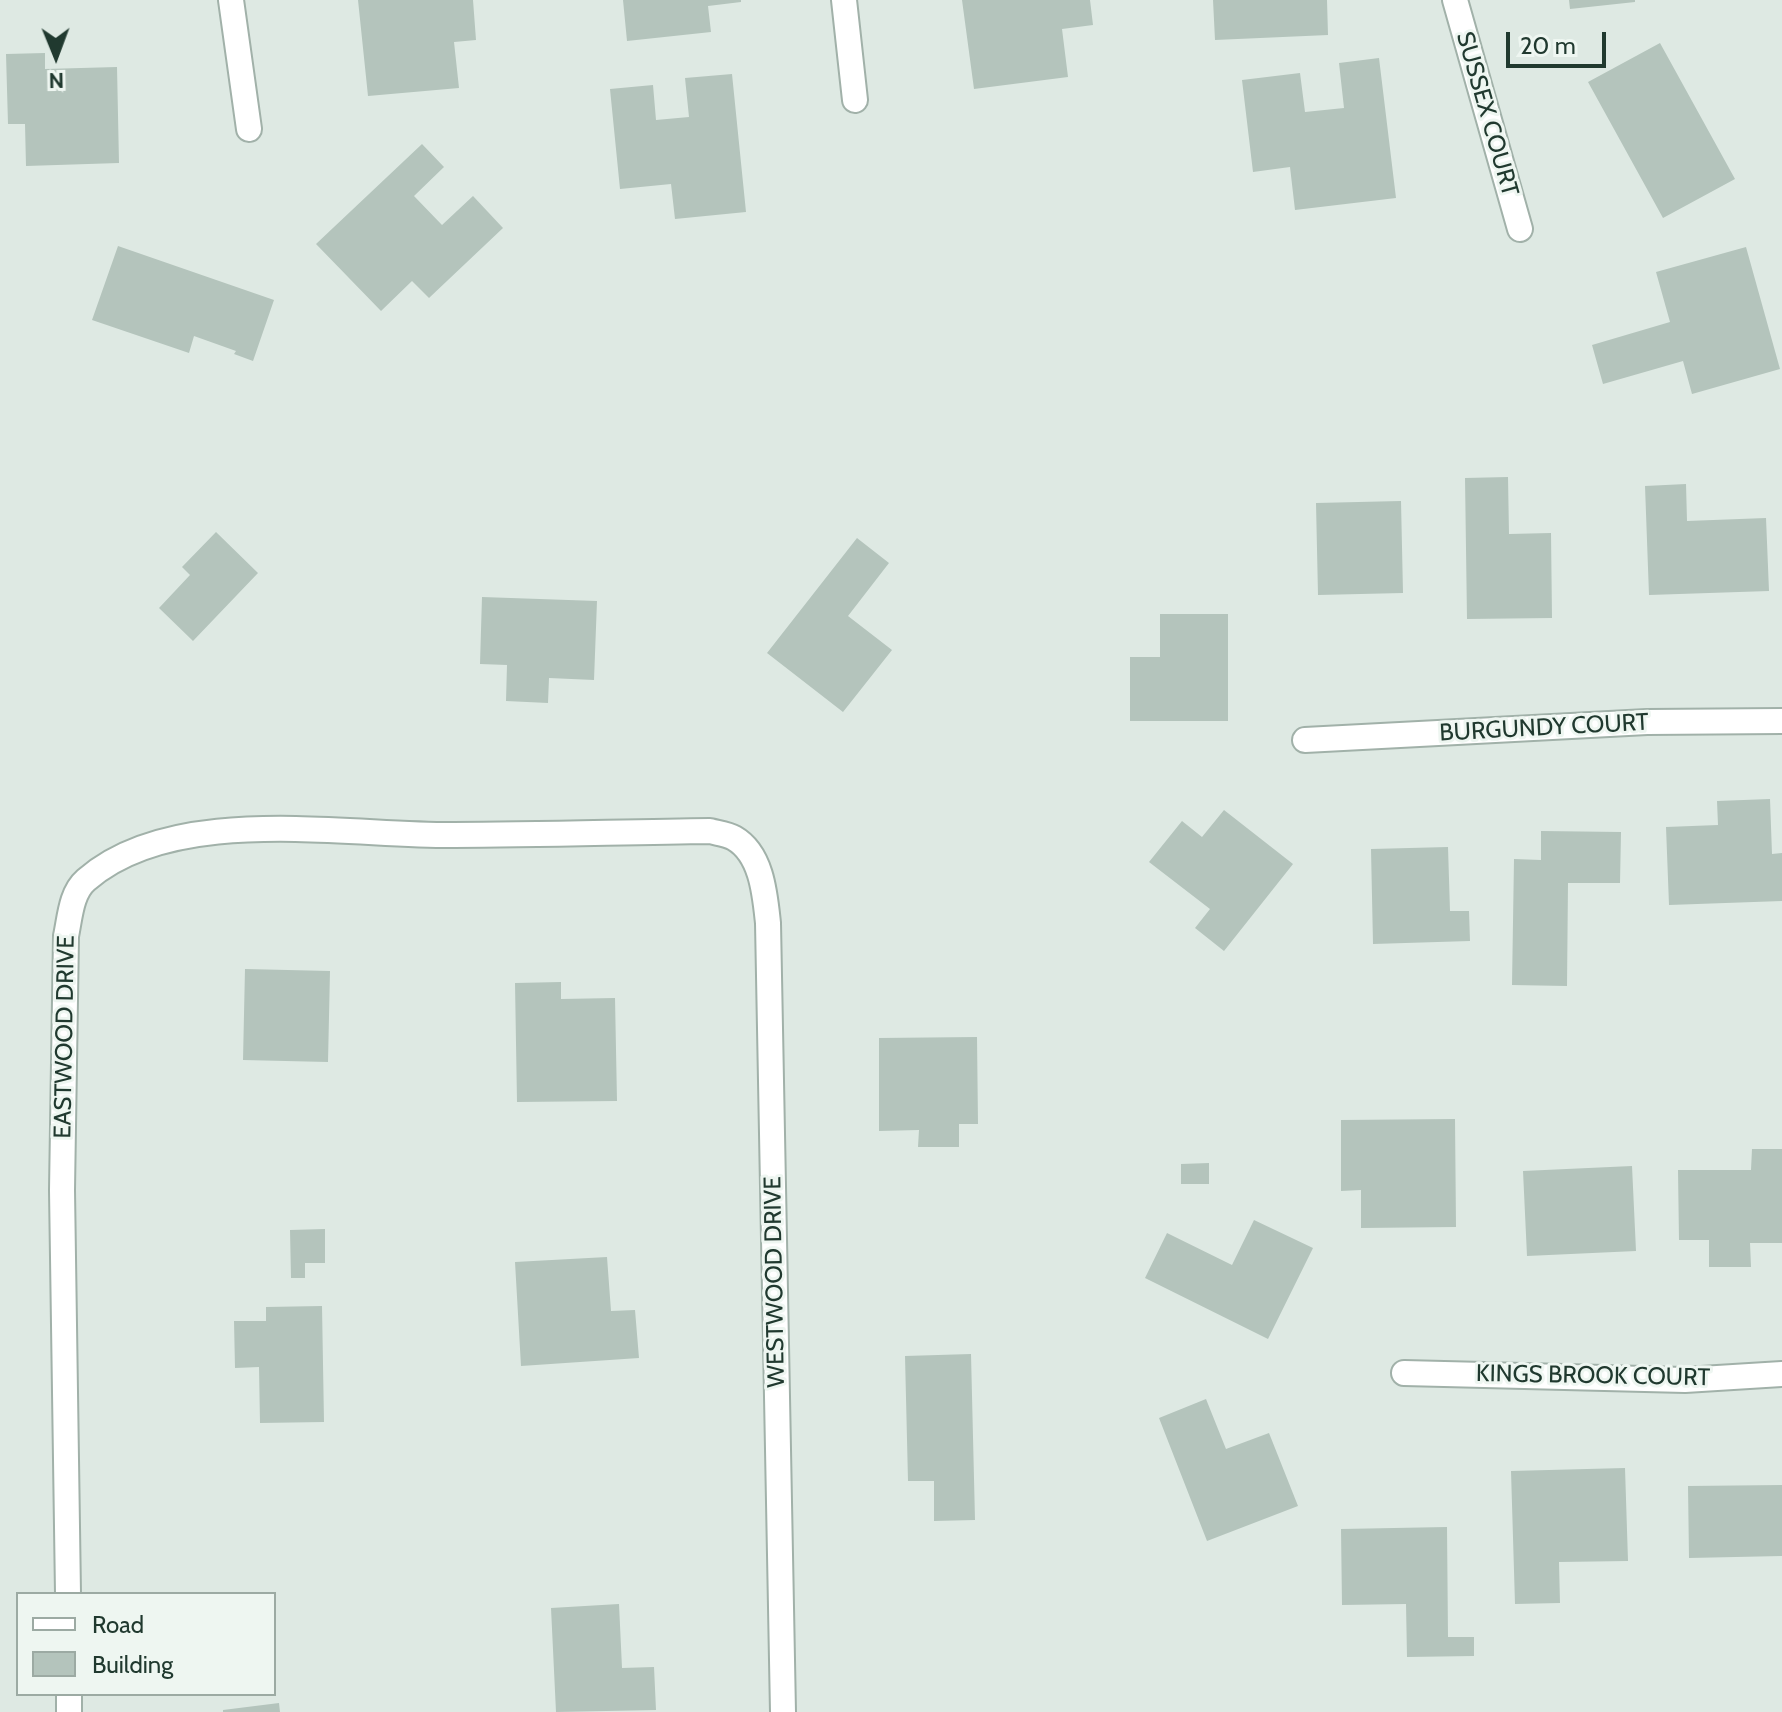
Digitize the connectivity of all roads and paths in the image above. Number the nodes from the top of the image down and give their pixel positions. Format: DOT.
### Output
graph roads {
  1 [pos="231,0"];
  2 [pos="844,0"];
  3 [pos="1455,0"];
  4 [pos="855,100"];
  5 [pos="249,129"];
  6 [pos="1520,229"];
  7 [pos="1782,721"];
  8 [pos="1305,740"];
  9 [pos="751,854"];
  10 [pos="1404,1373"];
  11 [pos="1782,1374"];
  12 [pos="68,1592"];
  13 [pos="783,1712"];
  1 -- 5 [label="street"];
  2 -- 4 [label="street"];
  3 -- 6 [label="street, SUSSEX COURT"];
  7 -- 8 [label="street, BURGUNDY COURT"];
  9 -- 12 [label="street, EASTWOOD DRIVE"];
  9 -- 13 [label="street, WESTWOOD DRIVE"];
  10 -- 11 [label="street, KINGS BROOK COURT"];
}
